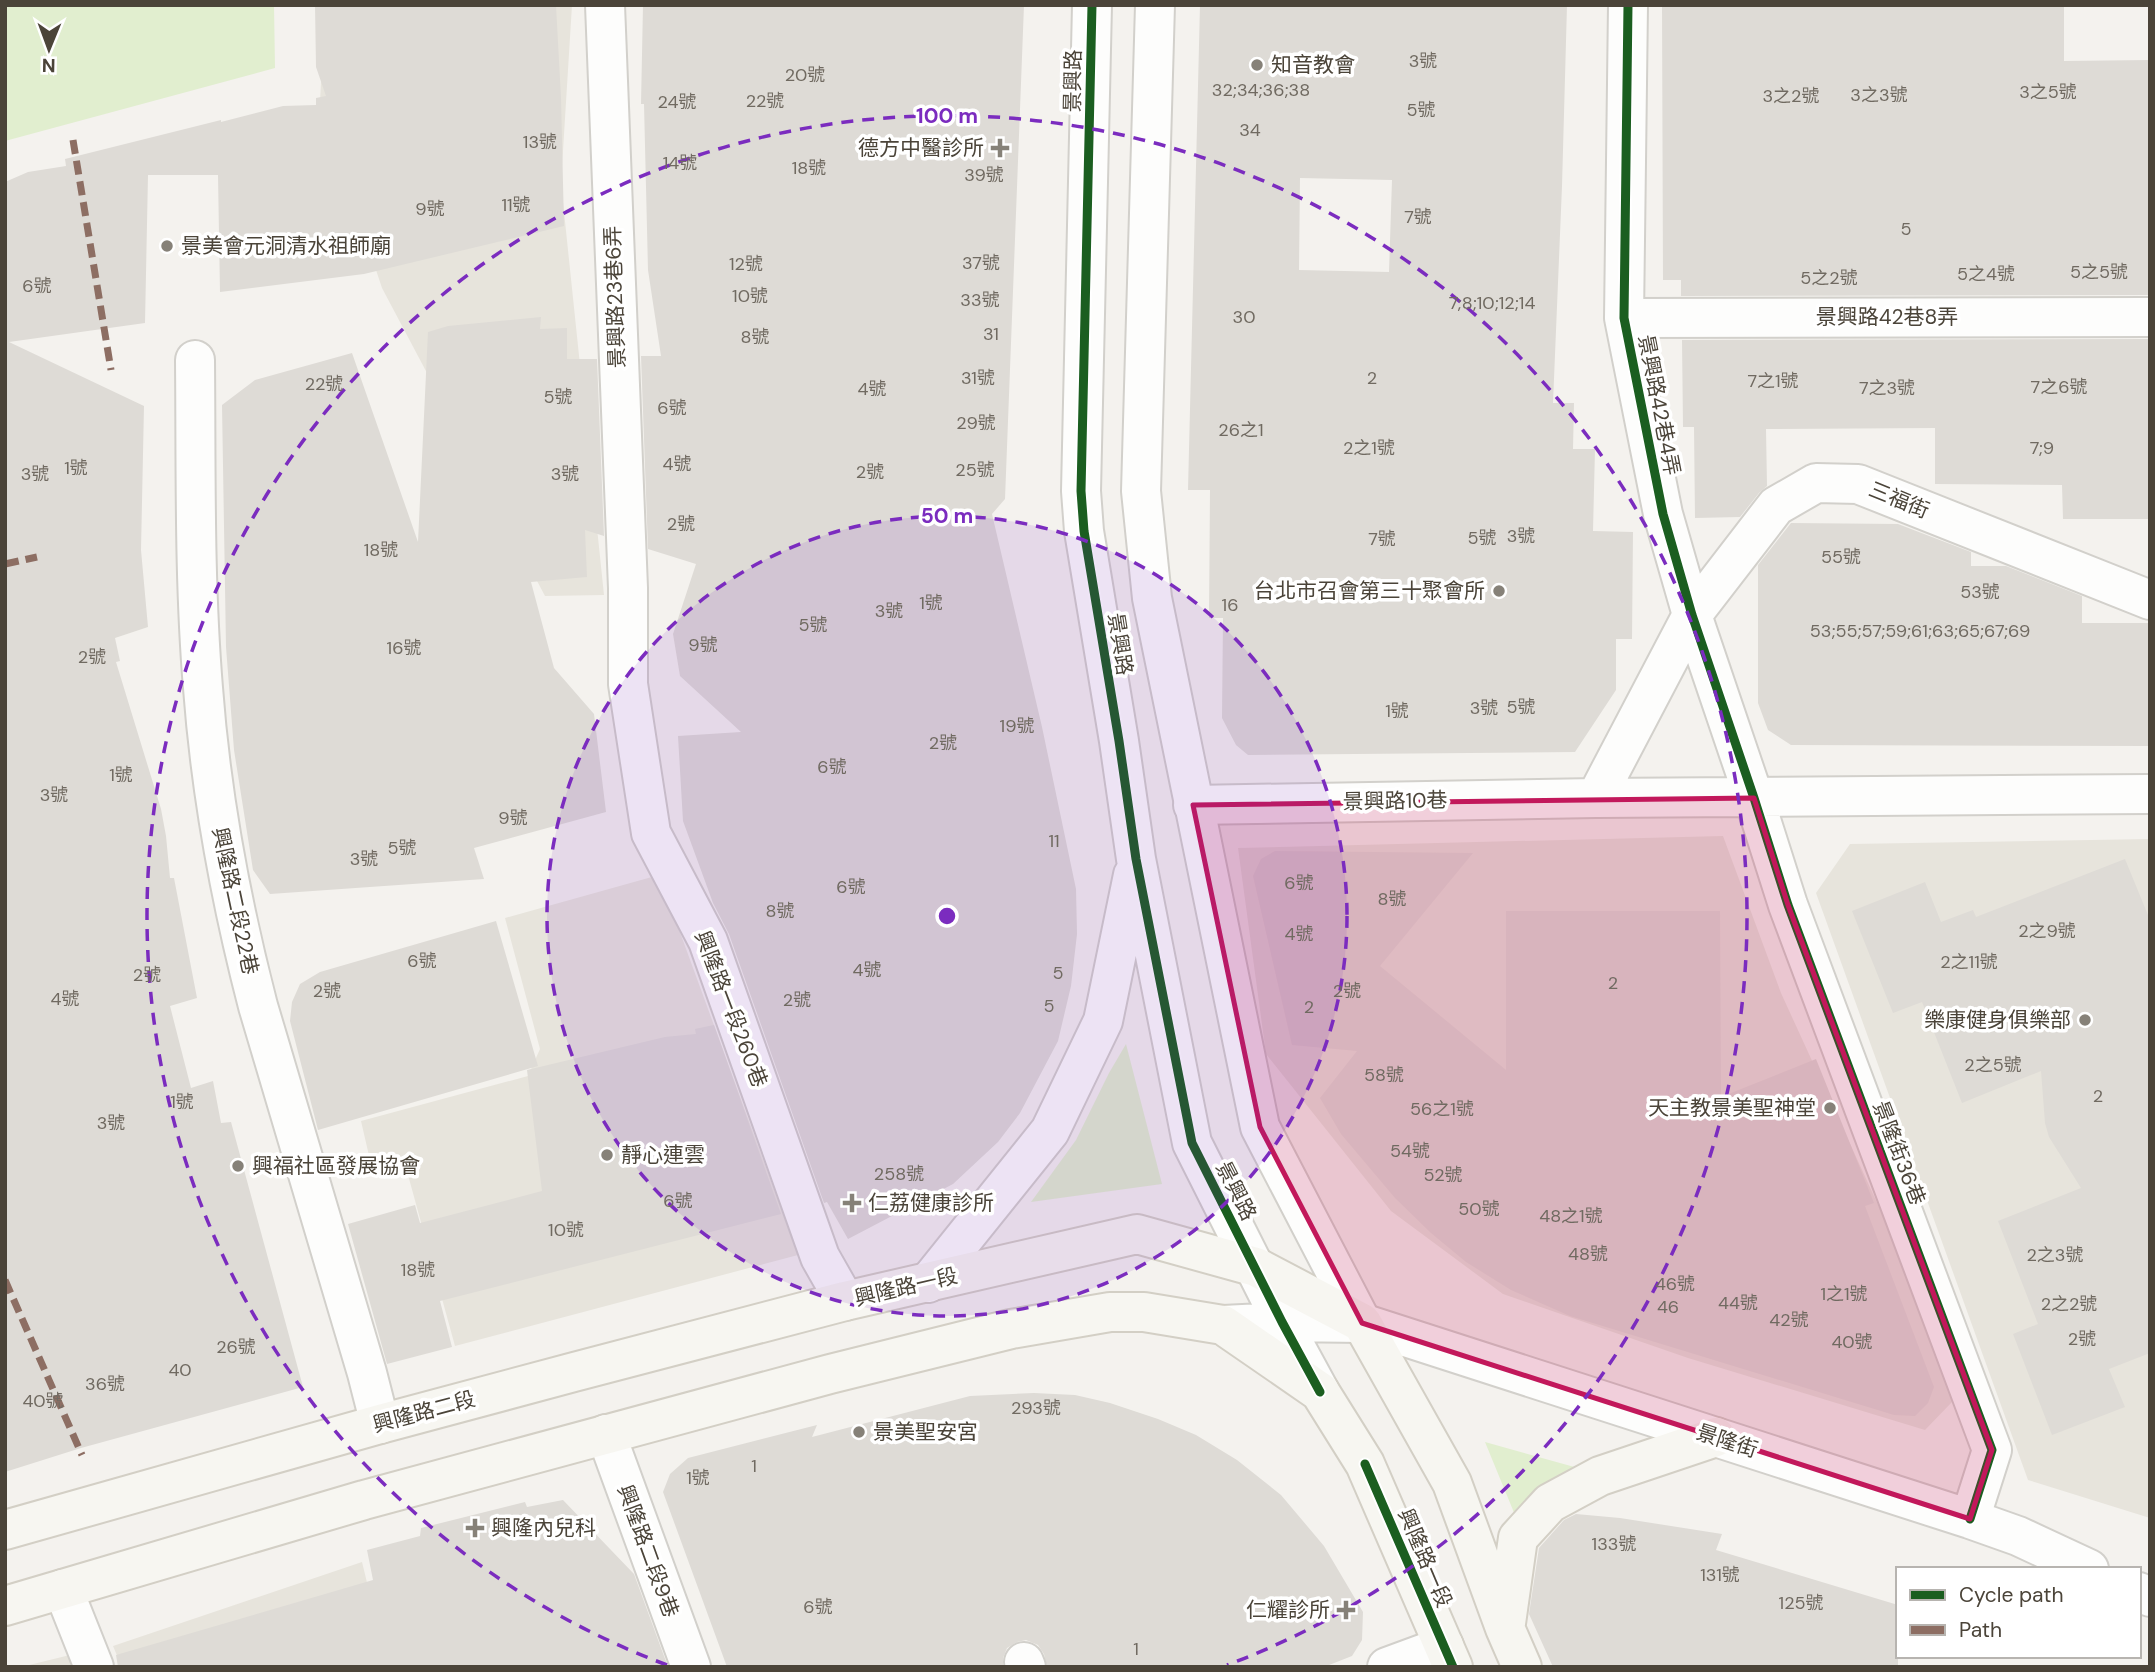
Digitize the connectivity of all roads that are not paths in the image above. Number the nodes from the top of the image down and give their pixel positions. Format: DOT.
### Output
graph roads {
  1 [pos="605,5"];
  2 [pos="1092,5"];
  3 [pos="1155,5"];
  4 [pos="1628,5"];
  5 [pos="1623,317"];
  6 [pos="2150,317"];
  7 [pos="195,360"];
  8 [pos="628,588"];
  9 [pos="2150,600"];
  10 [pos="1692,615"];
  11 [pos="2150,794"];
  12 [pos="1754,797"];
  13 [pos="1596,798"];
  14 [pos="1193,805"];
  15 [pos="1136,859"];
  16 [pos="1256,1267"];
  17 [pos="928,1283"];
  18 [pos="845,1301"];
  19 [pos="1282,1322"];
  20 [pos="1362,1322"];
  21 [pos="1223,1325"];
  22 [pos="1320,1392"];
  23 [pos="380,1424"];
  24 [pos="606,1434"];
  25 [pos="1716,1437"];
  26 [pos="1970,1519"];
  27 [pos="5,1530"];
  28 [pos="2085,1567"];
  29 [pos="63,1589"];
  30 [pos="5,1606"];
  31 [pos="1505,1628"];
  32 [pos="1449,1656"];
  33 [pos="94,1667"];
  34 [pos="691,1667"];
  35 [pos="1387,1667"];
  36 [pos="1522,1667"];
  1 -- 8 [label="street, 景興路23巷6弄"];
  2 -- 15 [label="street, 景興路"];
  3 -- 14 [label="street, 景興路"];
  4 -- 5 [label="street, 景興路42巷4弄"];
  5 -- 6 [label="street, 景興路42巷8弄"];
  5 -- 10 [label="street, 景興路42巷4弄"];
  7 -- 23 [label="street, 興隆路二段22巷"];
  8 -- 18 [label="street, 興隆路一段260巷"];
  9 -- 10 [label="street, 三福街"];
  10 -- 12 [label="street, 景興路42巷4弄"];
  10 -- 13 [label="street"];
  11 -- 12 [label="street"];
  12 -- 13 [label="street, 景興路10巷"];
  12 -- 26 [label="street, 景隆街36巷"];
  13 -- 14 [label="street, 景興路10巷"];
  14 -- 20 [label="street, 景興路"];
  15 -- 16 [label="street, 景興路"];
  15 -- 17 [label="street"];
  16 -- 17 [label="main road, 興隆路一段"];
  16 -- 19 [label="street, 景興路"];
  16 -- 20 [label="main road, 興隆路一段"];
  17 -- 18 [label="main road, 興隆路一段"];
  18 -- 23 [label="main road, 興隆路二段"];
  19 -- 20 [label="street, 景隆街"];
  19 -- 21 [label="street, 景隆街"];
  19 -- 22 [label="street, 景興路"];
  20 -- 25 [label="street, 景隆街"];
  20 -- 31 [label="main road"];
  21 -- 22 [label="main road, 興隆路一段"];
  21 -- 24 [label="main road, 興隆路一段"];
  22 -- 32 [label="main road, 興隆路一段"];
  23 -- 27 [label="main road, 興隆路二段"];
  24 -- 29 [label="main road"];
  24 -- 34 [label="street, 興隆路二段9巷"];
  25 -- 26 [label="street, 景隆街"];
  25 -- 31 [label="main road"];
  26 -- 28 [label="street, 景隆街"];
  29 -- 30 [label="main road"];
  29 -- 33 [label="street"];
  31 -- 36 [label="main road"];
  32 -- 35 [label="street"];
}
